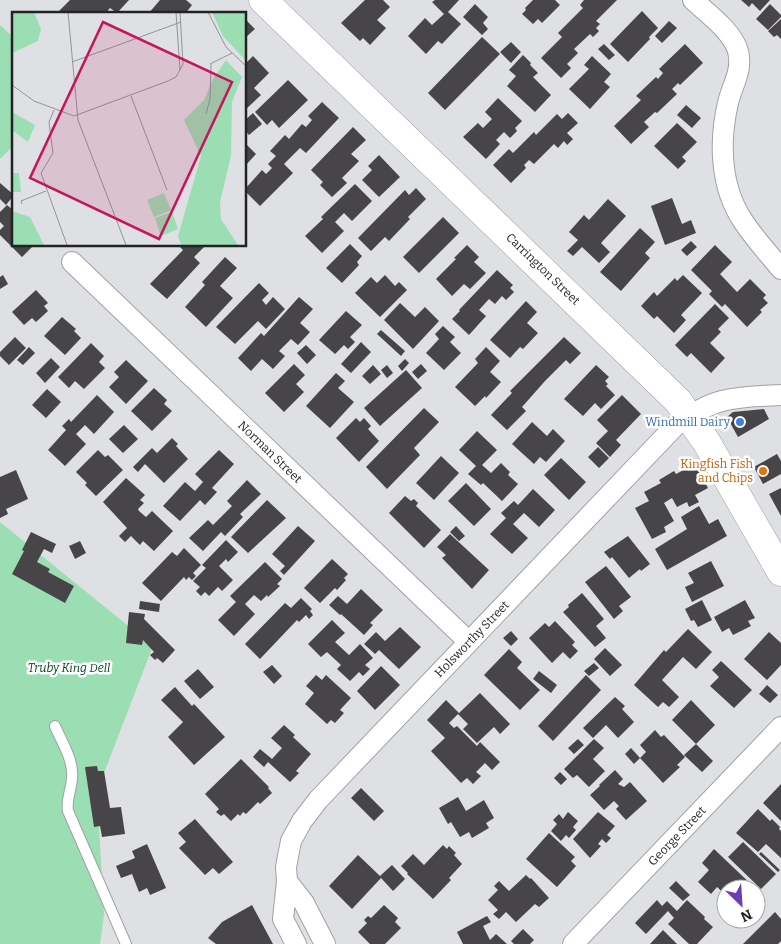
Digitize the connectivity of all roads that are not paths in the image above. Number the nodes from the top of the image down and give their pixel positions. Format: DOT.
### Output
graph roads {
  1 [pos="263,0"];
  2 [pos="693,0"];
  3 [pos="72,262"];
  4 [pos="781,269"];
  5 [pos="781,395"];
  6 [pos="690,416"];
  7 [pos="781,572"];
  8 [pos="469,642"];
  9 [pos="54,726"];
  10 [pos="781,727"];
  11 [pos="287,881"];
  12 [pos="126,944"];
  13 [pos="296,944"];
  14 [pos="325,944"];
  15 [pos="573,944"];
  1 -- 6 [label="main road, Carrington Street"];
  2 -- 4 [label="street"];
  3 -- 8 [label="street, Norman Street"];
  5 -- 6 [label="street, Holsworthy Street"];
  6 -- 7 [label="main road, Carrington Street"];
  6 -- 8 [label="street, Holsworthy Street"];
  8 -- 11 [label="street, Holsworthy Street"];
  9 -- 12 [label="lane"];
  10 -- 15 [label="street, George Street"];
  11 -- 13 [label="street, Holsworthy Street"];
  11 -- 14 [label="street"];
}
